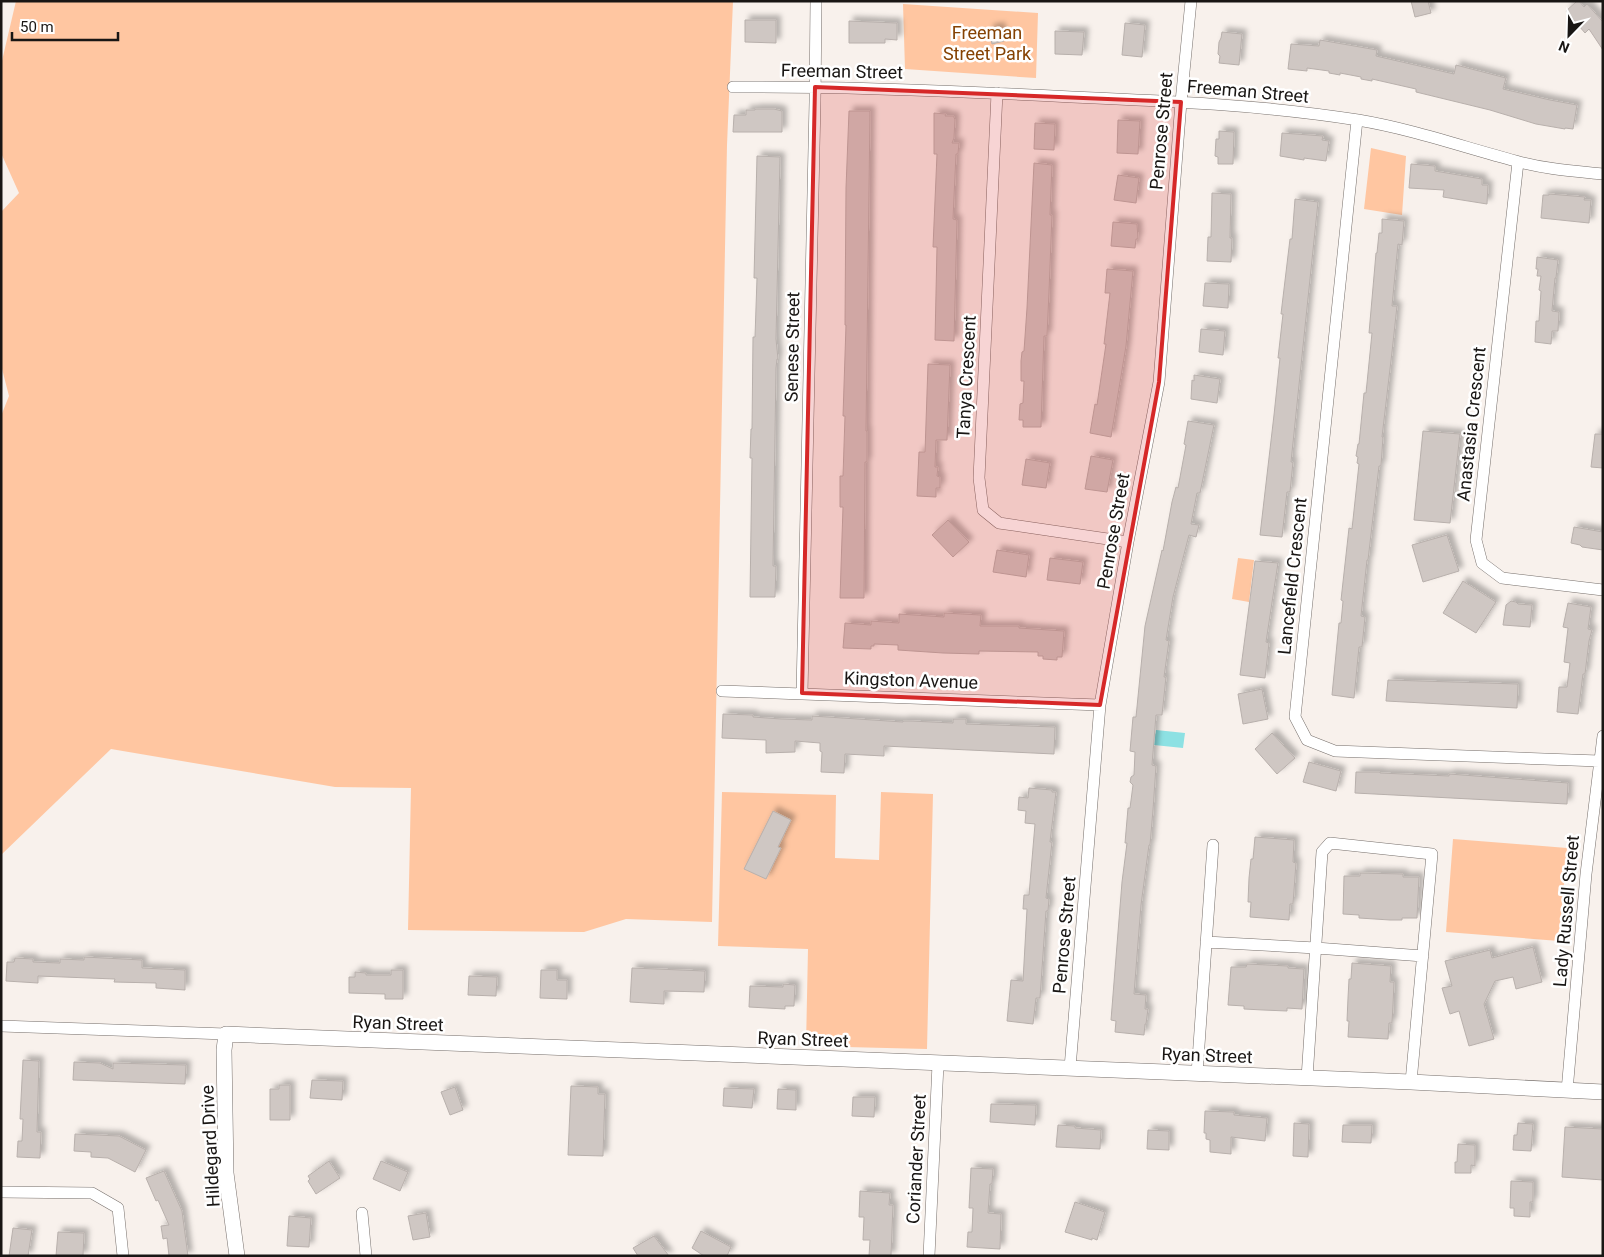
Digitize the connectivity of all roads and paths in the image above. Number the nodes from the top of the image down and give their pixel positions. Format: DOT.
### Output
graph roads {
  1 [pos="816,1"];
  2 [pos="1191,1"];
  3 [pos="815,87"];
  4 [pos="733,88"];
  5 [pos="998,93"];
  6 [pos="1181,102"];
  7 [pos="1357,120"];
  8 [pos="1518,162"];
  9 [pos="1603,174"];
  10 [pos="1128,542"];
  11 [pos="1603,590"];
  12 [pos="722,690"];
  13 [pos="802,693"];
  14 [pos="1100,705"];
  15 [pos="1603,736"];
  16 [pos="1599,761"];
  17 [pos="1213,845"];
  18 [pos="1206,942"];
  19 [pos="1316,948"];
  20 [pos="1423,956"];
  21 [pos="1,1026"];
  22 [pos="226,1034"];
  23 [pos="938,1064"];
  24 [pos="1070,1068"];
  25 [pos="1197,1074"];
  26 [pos="1307,1078"];
  27 [pos="1412,1082"];
  28 [pos="1567,1091"];
  29 [pos="1603,1092"];
  30 [pos="1,1192"];
  31 [pos="362,1213"];
  32 [pos="123,1256"];
  33 [pos="237,1256"];
  34 [pos="366,1256"];
  35 [pos="929,1256"];
  1 -- 3 [label="street, Senese Street"];
  2 -- 6 [label="street, Penrose Street"];
  3 -- 4 [label="street, Freeman Street"];
  3 -- 5 [label="street, Freeman Street"];
  3 -- 13 [label="street, Senese Street"];
  5 -- 6 [label="street, Freeman Street"];
  5 -- 10 [label="street, Tanya Crescent"];
  6 -- 7 [label="street, Freeman Street"];
  6 -- 10 [label="street, Penrose Street"];
  7 -- 8 [label="street, Freeman Street"];
  7 -- 16 [label="street, Lancefield Crescent"];
  8 -- 9 [label="street, Freeman Street"];
  8 -- 11 [label="street, Anastasia Crescent"];
  10 -- 14 [label="street, Penrose Street"];
  12 -- 13 [label="street, Kingston Avenue"];
  13 -- 14 [label="street, Kingston Avenue"];
  14 -- 24 [label="street, Penrose Street"];
  15 -- 16 [label="street, Lady Russell Street"];
  16 -- 28 [label="street, Lady Russell Street"];
  17 -- 18 [label="street"];
  18 -- 19 [label="street"];
  18 -- 25 [label="street"];
  19 -- 20 [label="street"];
  19 -- 20 [label="street"];
  19 -- 26 [label="street"];
  20 -- 27 [label="street"];
  21 -- 22 [label="street, Ryan Street"];
  22 -- 23 [label="street, Ryan Street"];
  22 -- 33 [label="street, Hildegard Drive"];
  23 -- 24 [label="street, Ryan Street"];
  23 -- 35 [label="street, Coriander Street"];
  24 -- 25 [label="street, Ryan Street"];
  25 -- 26 [label="street, Ryan Street"];
  26 -- 27 [label="street, Ryan Street"];
  27 -- 28 [label="street, Ryan Street"];
  28 -- 29 [label="street, Ryan Street"];
  30 -- 32 [label="street"];
  31 -- 34 [label="street"];
}
